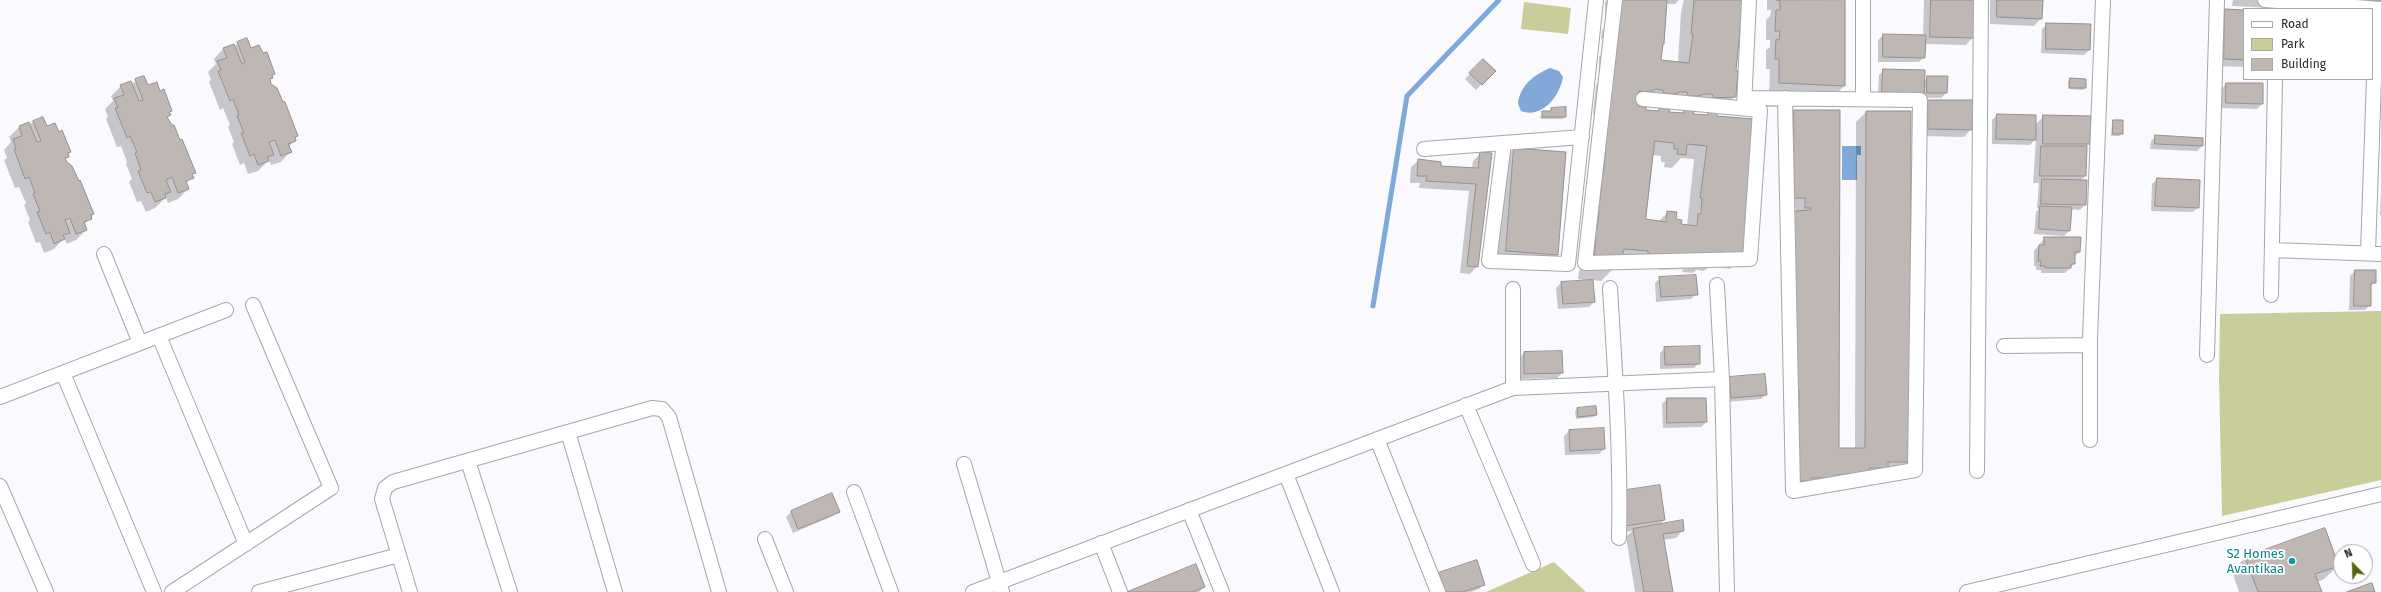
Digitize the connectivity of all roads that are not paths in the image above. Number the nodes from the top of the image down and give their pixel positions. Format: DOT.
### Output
graph roads {
  1 [pos="1596,0"];
  2 [pos="1615,0"];
  3 [pos="1750,0"];
  4 [pos="1864,0"];
  5 [pos="1981,0"];
  6 [pos="2103,0"];
  7 [pos="2217,0"];
  8 [pos="2265,0"];
  9 [pos="2325,8"];
  10 [pos="2378,15"];
  11 [pos="2275,80"];
  12 [pos="1785,98"];
  13 [pos="1643,99"];
  14 [pos="1863,99"];
  15 [pos="1744,103"];
  16 [pos="1582,137"];
  17 [pos="1504,143"];
  18 [pos="1424,149"];
  19 [pos="2272,250"];
  20 [pos="2375,253"];
  21 [pos="104,254"];
  22 [pos="1717,285"];
  23 [pos="1610,288"];
  24 [pos="1513,289"];
  25 [pos="2271,295"];
  26 [pos="253,305"];
  27 [pos="226,310"];
  28 [pos="159,336"];
  29 [pos="140,343"];
  30 [pos="2090,345"];
  31 [pos="2004,346"];
  32 [pos="2207,355"];
  33 [pos="63,373"];
  34 [pos="1722,379"];
  35 [pos="1616,383"];
  36 [pos="1513,388"];
  37 [pos="0,397"];
  38 [pos="1466,405"];
  39 [pos="568,432"];
  40 [pos="1377,439"];
  41 [pos="2090,440"];
  42 [pos="468,461"];
  43 [pos="964,464"];
  44 [pos="1977,471"];
  45 [pos="1286,474"];
  46 [pos="0,486"];
  47 [pos="854,492"];
  48 [pos="2381,494"];
  49 [pos="1189,510"];
  50 [pos="1618,538"];
  51 [pos="764,540"];
  52 [pos="246,544"];
  53 [pos="1101,544"];
  54 [pos="399,555"];
  55 [pos="1533,564"];
  56 [pos="1000,587"];
  57 [pos="46,592"];
  58 [pos="154,592"];
  59 [pos="172,592"];
  60 [pos="259,592"];
  61 [pos="410,592"];
  62 [pos="510,592"];
  63 [pos="616,592"];
  64 [pos="719,592"];
  65 [pos="786,592"];
  66 [pos="891,592"];
  67 [pos="973,592"];
  68 [pos="1120,592"];
  69 [pos="1222,592"];
  70 [pos="1332,592"];
  71 [pos="1438,592"];
  72 [pos="1727,592"];
  73 [pos="1967,592"];
  1 -- 16 [label="street"];
  2 -- 15 [label="street"];
  3 -- 15 [label="street"];
  4 -- 14 [label="street"];
  5 -- 44 [label="street"];
  6 -- 30 [label="street"];
  7 -- 32 [label="street"];
  8 -- 9 [label="street"];
  10 -- 20 [label="street"];
  11 -- 19 [label="street"];
  12 -- 14 [label="street"];
  12 -- 14 [label="street"];
  12 -- 15 [label="street"];
  13 -- 15 [label="street"];
  16 -- 17 [label="street"];
  16 -- 17 [label="street"];
  17 -- 18 [label="street"];
  19 -- 20 [label="street"];
  19 -- 25 [label="street"];
  21 -- 29 [label="street"];
  22 -- 34 [label="street"];
  23 -- 35 [label="street"];
  24 -- 36 [label="street"];
  26 -- 52 [label="street"];
  27 -- 28 [label="street"];
  28 -- 29 [label="street"];
  28 -- 52 [label="street"];
  29 -- 33 [label="street"];
  30 -- 31 [label="street"];
  30 -- 41 [label="street"];
  33 -- 37 [label="street"];
  33 -- 58 [label="street"];
  34 -- 35 [label="street"];
  34 -- 72 [label="street"];
  35 -- 36 [label="street"];
  35 -- 50 [label="street"];
  36 -- 38 [label="street"];
  38 -- 40 [label="street"];
  38 -- 55 [label="street"];
  39 -- 42 [label="street"];
  39 -- 63 [label="street"];
  39 -- 64 [label="street"];
  40 -- 45 [label="street"];
  40 -- 71 [label="street"];
  42 -- 54 [label="street"];
  42 -- 62 [label="street"];
  43 -- 56 [label="street"];
  45 -- 49 [label="street"];
  45 -- 70 [label="street"];
  46 -- 57 [label="street"];
  47 -- 66 [label="street"];
  48 -- 73 [label="street"];
  49 -- 53 [label="street"];
  49 -- 69 [label="street"];
  51 -- 65 [label="street"];
  52 -- 59 [label="street"];
  53 -- 56 [label="street"];
  53 -- 68 [label="street"];
  54 -- 60 [label="street"];
  54 -- 61 [label="street"];
  56 -- 67 [label="street"];
}
